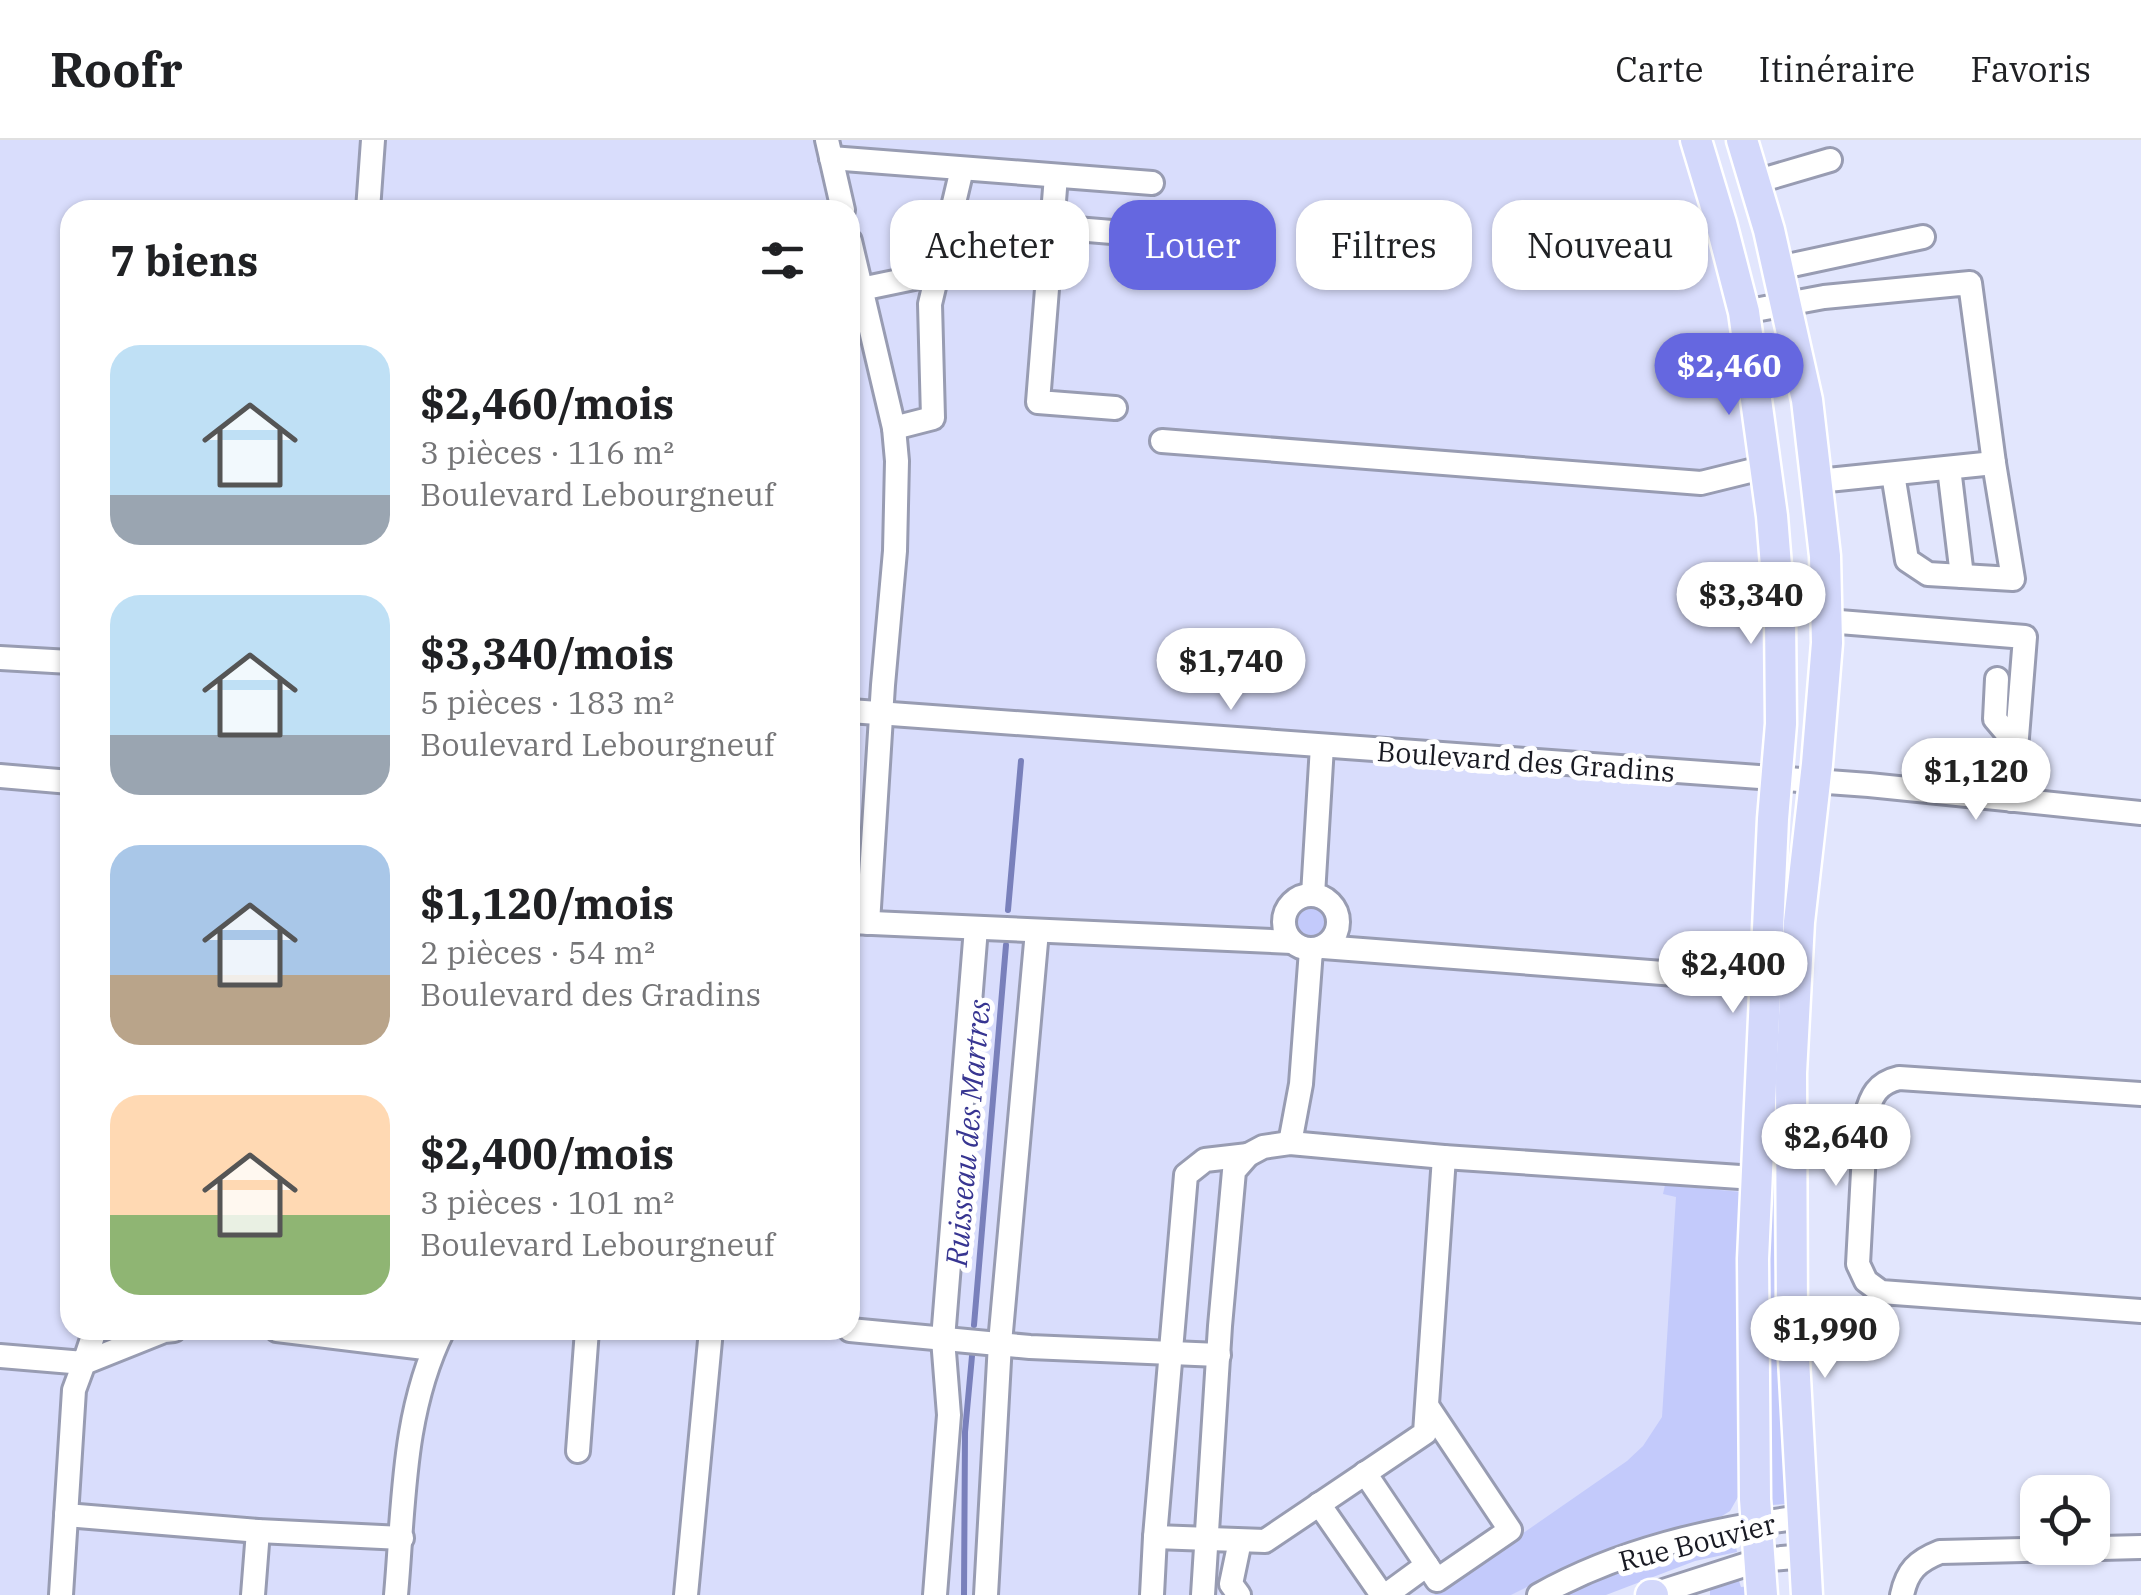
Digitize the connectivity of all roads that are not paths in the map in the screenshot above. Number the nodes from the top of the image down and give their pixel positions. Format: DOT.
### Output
graph roads {
  1 [pos="373,140"];
  2 [pos="1696,140"];
  3 [pos="1742,140"];
  4 [pos="829,149"];
  5 [pos="1830,160"];
  6 [pos="962,169"];
  7 [pos="1056,176"];
  8 [pos="1755,182"];
  9 [pos="1152,183"];
  10 [pos="369,200"];
  11 [pos="841,200"];
  12 [pos="955,200"];
  13 [pos="1054,200"];
  14 [pos="1922,237"];
  15 [pos="1778,268"];
  16 [pos="890,282"];
  17 [pos="860,287"];
  18 [pos="934,290"];
  19 [pos="1047,290"];
  20 [pos="1786,304"];
  21 [pos="860,306"];
  22 [pos="1744,312"];
  23 [pos="1114,408"];
  24 [pos="894,428"];
  25 [pos="1162,442"];
  26 [pos="1994,463"];
  27 [pos="1766,467"];
  28 [pos="1949,468"];
  29 [pos="1893,474"];
  30 [pos="1818,482"];
  31 [pos="1962,576"];
  32 [pos="1827,621"];
  33 [pos="2001,635"];
  34 [pos="0,658"];
  35 [pos="60,661"];
  36 [pos="860,712"];
  37 [pos="882,713"];
  38 [pos="2017,745"];
  39 [pos="1322,746"];
  40 [pos="0,776"];
  41 [pos="1777,778"];
  42 [pos="60,781"];
  43 [pos="1815,781"];
  44 [pos="2012,800"];
  45 [pos="2141,813"];
  46 [pos="1313,895"];
  47 [pos="860,913"];
  48 [pos="860,922"];
  49 [pos="976,928"];
  50 [pos="1038,930"];
  51 [pos="1309,946"];
  52 [pos="1764,976"];
  53 [pos="2141,1094"];
  54 [pos="1290,1143"];
  55 [pos="1248,1155"];
  56 [pos="1444,1157"];
  57 [pos="1755,1178"];
  58 [pos="2141,1310"];
  59 [pos="860,1331"];
  60 [pos="943,1339"];
  61 [pos="92,1340"];
  62 [pos="141,1340"];
  63 [pos="438,1340"];
  64 [pos="586,1340"];
  65 [pos="709,1340"];
  66 [pos="1000,1343"];
  67 [pos="1171,1353"];
  68 [pos="1219,1355"];
  69 [pos="0,1356"];
  70 [pos="84,1362"];
  71 [pos="1428,1407"];
  72 [pos="578,1451"];
  73 [pos="1365,1474"];
  74 [pos="1319,1504"];
  75 [pos="66,1515"];
  76 [pos="1802,1518"];
  77 [pos="1756,1524"];
  78 [pos="258,1530"];
  79 [pos="1155,1537"];
  80 [pos="402,1538"];
  81 [pos="1206,1540"];
  82 [pos="1240,1540"];
  83 [pos="2141,1547"];
  84 [pos="1805,1556"];
  85 [pos="1760,1560"];
  86 [pos="1427,1566"];
  87 [pos="60,1595"];
  88 [pos="253,1595"];
  89 [pos="396,1595"];
  90 [pos="686,1595"];
  91 [pos="935,1595"];
  92 [pos="986,1595"];
  93 [pos="1152,1595"];
  94 [pos="1203,1595"];
  95 [pos="1239,1595"];
  96 [pos="1384,1595"];
  97 [pos="1539,1595"];
  98 [pos="1651,1595"];
  99 [pos="1762,1595"];
  100 [pos="1807,1595"];
  101 [pos="1902,1595"];
  1 -- 10 [label="street"];
  2 -- 22 [label="main road"];
  3 -- 8 [label="main road"];
  4 -- 6 [label="street"];
  4 -- 11 [label="street"];
  5 -- 8 [label="street"];
  6 -- 7 [label="street"];
  6 -- 12 [label="street"];
  7 -- 9 [label="street"];
  7 -- 13 [label="street"];
  8 -- 15 [label="main road"];
  14 -- 15 [label="street"];
  15 -- 20 [label="main road"];
  16 -- 17 [label="street"];
  18 -- 24 [label="street"];
  19 -- 23 [label="street"];
  20 -- 22 [label="street"];
  20 -- 26 [label="street"];
  20 -- 30 [label="main road"];
  21 -- 24 [label="street"];
  22 -- 27 [label="main road"];
  24 -- 37 [label="street"];
  25 -- 27 [label="street"];
  26 -- 28 [label="street"];
  26 -- 31 [label="street"];
  27 -- 41 [label="main road"];
  28 -- 29 [label="street"];
  28 -- 31 [label="street"];
  29 -- 30 [label="street"];
  29 -- 31 [label="street"];
  30 -- 32 [label="main road"];
  32 -- 33 [label="street"];
  32 -- 43 [label="main road"];
  33 -- 38 [label="street"];
  33 -- 38 [label="street"];
  34 -- 35 [label="street"];
  36 -- 37 [label="street, Boulevard des Gradins"];
  37 -- 39 [label="street, Boulevard des Gradins"];
  37 -- 47 [label="street"];
  38 -- 44 [label="street"];
  39 -- 41 [label="street, Boulevard des Gradins"];
  39 -- 46 [label="street"];
  40 -- 42 [label="street"];
  41 -- 43 [label="street, Boulevard des Gradins"];
  41 -- 52 [label="main road"];
  43 -- 44 [label="street, Boulevard des Gradins"];
  43 -- 76 [label="main road"];
  44 -- 45 [label="street, Boulevard des Gradins"];
  46 -- 51 [label="street"];
  46 -- 51 [label="street"];
  48 -- 49 [label="street"];
  49 -- 50 [label="street"];
  49 -- 60 [label="street"];
  50 -- 51 [label="street"];
  50 -- 66 [label="street"];
  51 -- 52 [label="street"];
  51 -- 54 [label="street"];
  52 -- 57 [label="main road"];
  53 -- 58 [label="street"];
  54 -- 55 [label="street"];
  54 -- 56 [label="street"];
  55 -- 67 [label="street"];
  55 -- 68 [label="street"];
  56 -- 57 [label="street"];
  56 -- 71 [label="street"];
  57 -- 77 [label="main road"];
  59 -- 60 [label="street"];
  60 -- 66 [label="street"];
  60 -- 91 [label="street"];
  61 -- 70 [label="street"];
  62 -- 70 [label="street"];
  63 -- 80 [label="street"];
  64 -- 72 [label="street"];
  65 -- 90 [label="street"];
  66 -- 67 [label="street"];
  66 -- 92 [label="street"];
  67 -- 68 [label="street"];
  67 -- 79 [label="street"];
  68 -- 81 [label="street"];
  69 -- 70 [label="street"];
  70 -- 75 [label="street"];
  71 -- 73 [label="street"];
  71 -- 86 [label="street"];
  73 -- 74 [label="street"];
  73 -- 86 [label="street"];
  74 -- 82 [label="street"];
  74 -- 96 [label="street"];
  75 -- 78 [label="street"];
  75 -- 87 [label="street"];
  76 -- 77 [label="street, Rue Bouvier"];
  76 -- 84 [label="main road"];
  77 -- 85 [label="main road"];
  77 -- 97 [label="street, Rue Bouvier"];
  78 -- 80 [label="street"];
  78 -- 88 [label="street"];
  79 -- 81 [label="street"];
  79 -- 93 [label="street"];
  80 -- 89 [label="street"];
  81 -- 82 [label="street"];
  81 -- 94 [label="street"];
  82 -- 95 [label="street"];
  83 -- 101 [label="street"];
  84 -- 85 [label="street, Rue Bouvier"];
  84 -- 100 [label="main road"];
  85 -- 98 [label="street, Rue Bouvier"];
  85 -- 99 [label="main road"];
  86 -- 96 [label="street"];
}
